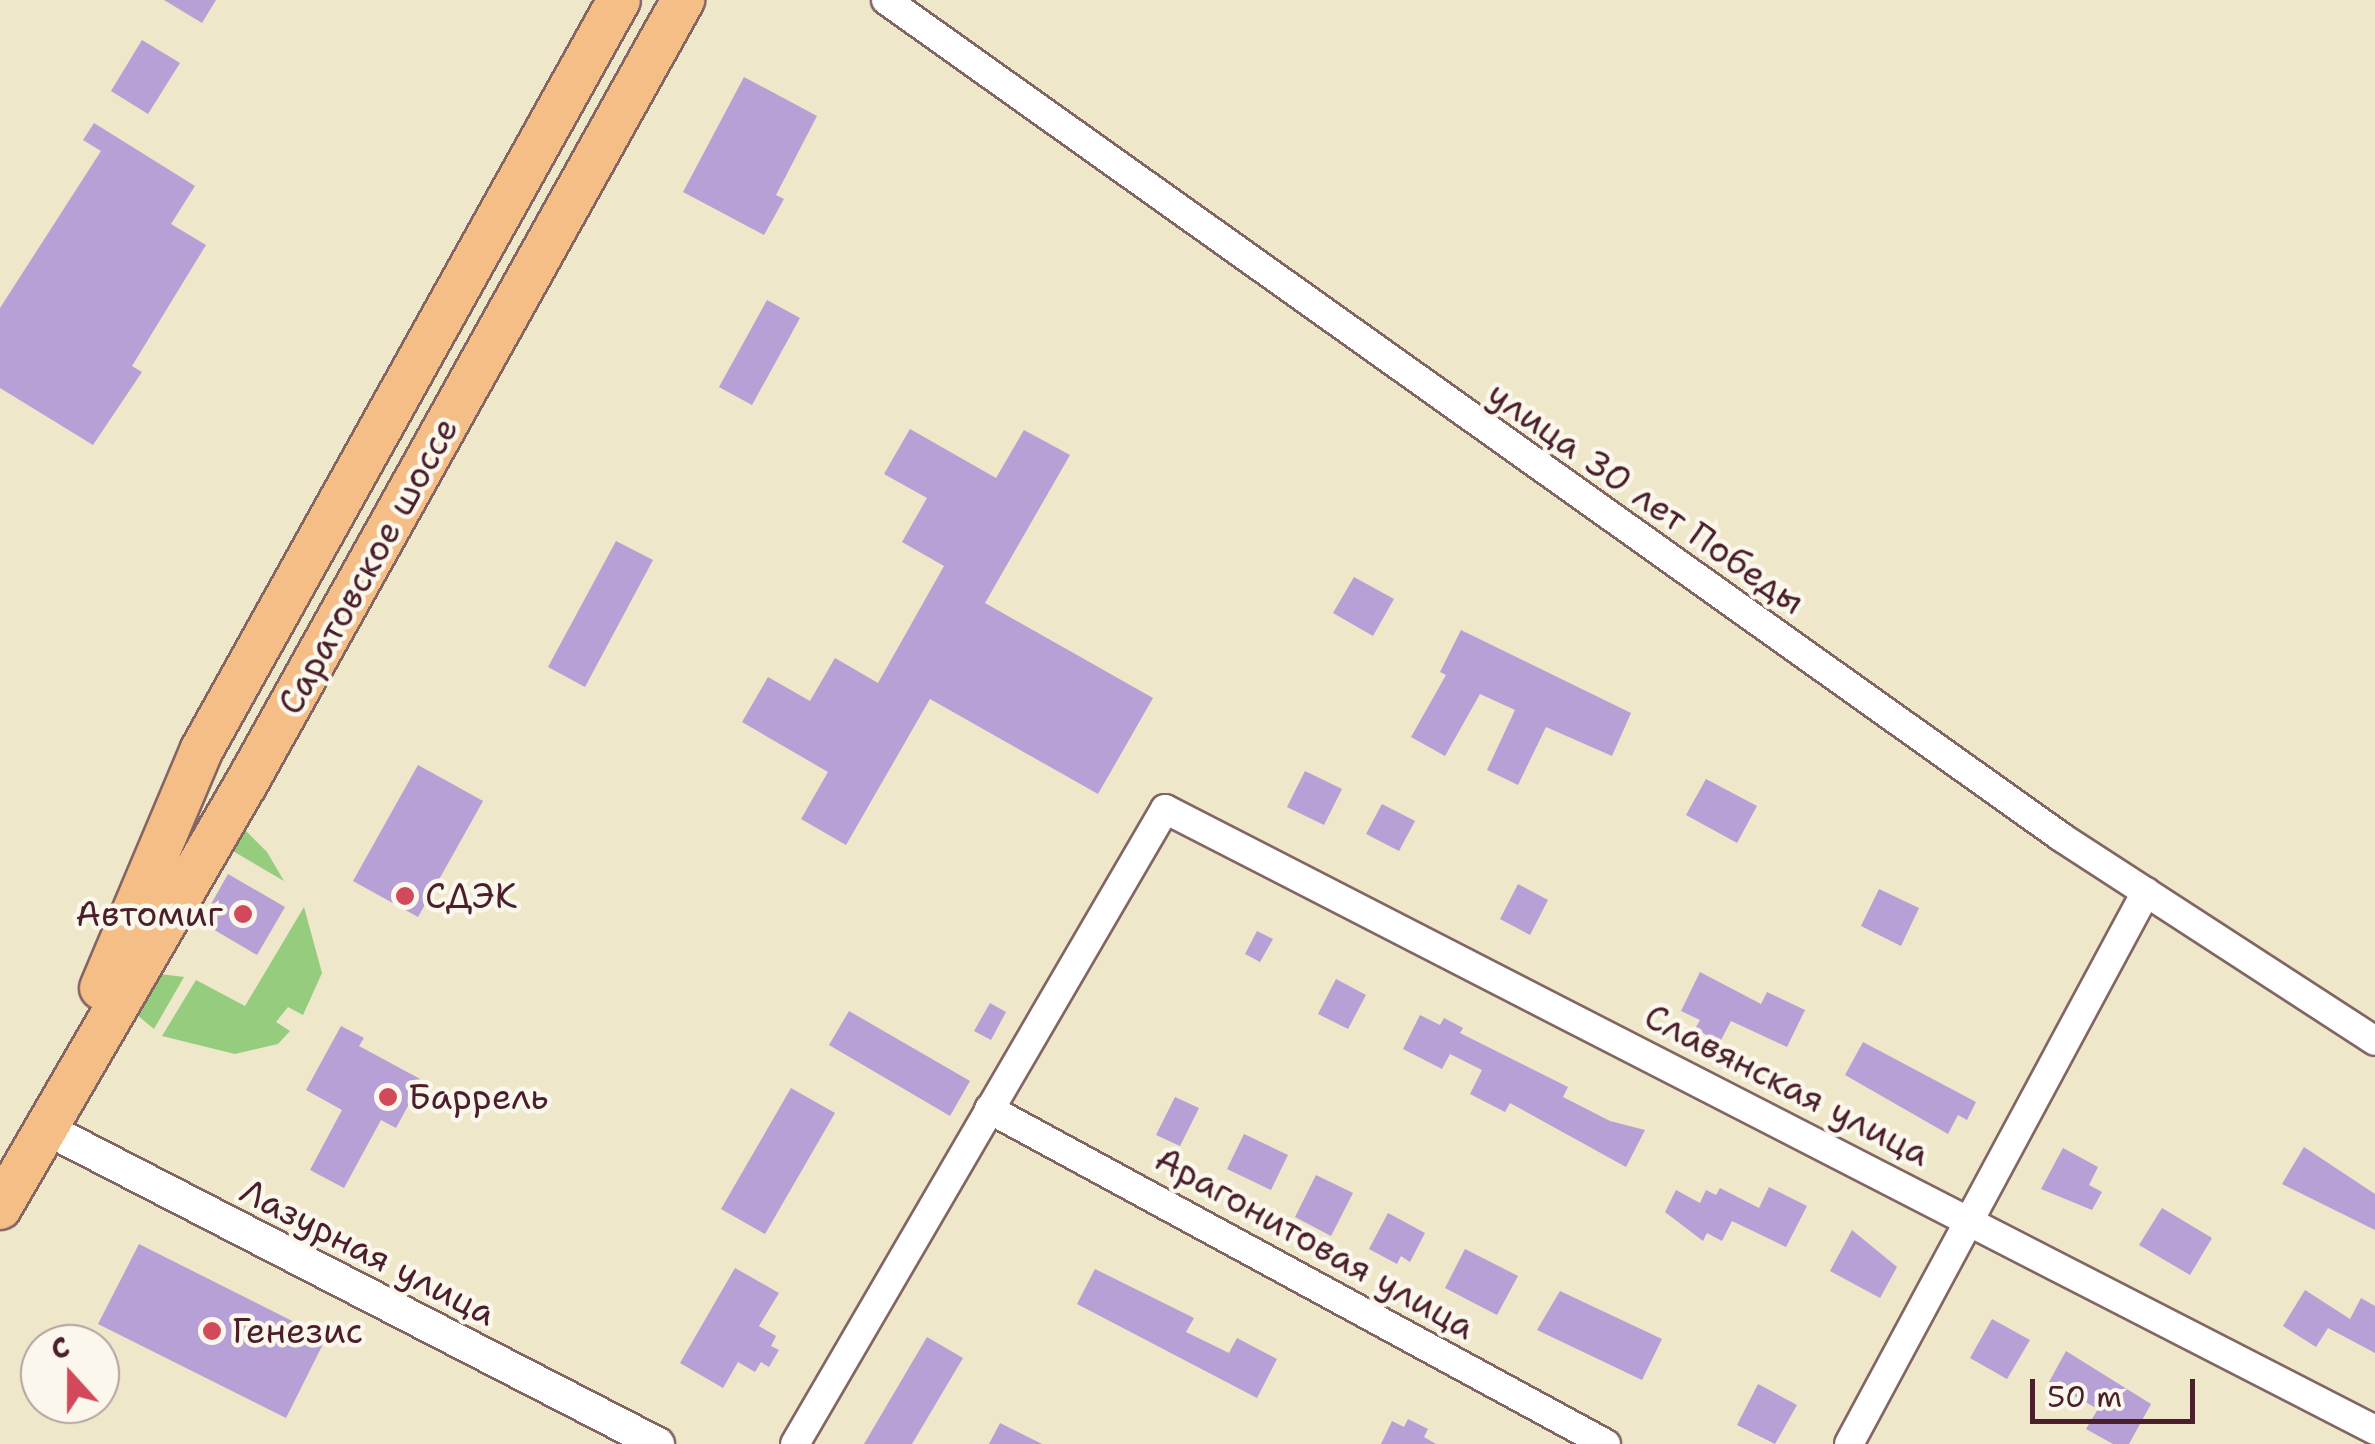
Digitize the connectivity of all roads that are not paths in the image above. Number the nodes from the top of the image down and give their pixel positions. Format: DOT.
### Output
graph roads {
  1 [pos="619,0"];
  2 [pos="684,0"];
  3 [pos="886,0"];
  4 [pos="2146,892"];
  5 [pos="136,942"];
  6 [pos="2375,1041"];
  7 [pos="989,1109"];
  8 [pos="43,1127"];
  9 [pos="0,1208"];
  10 [pos="1972,1222"];
  11 [pos="2375,1430"];
  12 [pos="658,1444"];
  13 [pos="794,1444"];
  14 [pos="1606,1444"];
  15 [pos="1850,1444"];
  1 -- 5 [label="main road, Саратовское шоссе"];
  2 -- 5 [label="main road, Саратовское шоссе"];
  3 -- 4 [label="street, улица 30 лет Победы"];
  4 -- 6 [label="street, улица 30 лет Победы"];
  4 -- 10 [label="street"];
  5 -- 8 [label="main road, Саратовское шоссе"];
  7 -- 10 [label="street, Славянская улица"];
  7 -- 13 [label="street"];
  7 -- 14 [label="street, Арагонитовая улица"];
  8 -- 9 [label="main road, Саратовское шоссе"];
  8 -- 12 [label="street, Лазурная улица"];
  10 -- 11 [label="street, Славянская улица"];
  10 -- 15 [label="street"];
}
